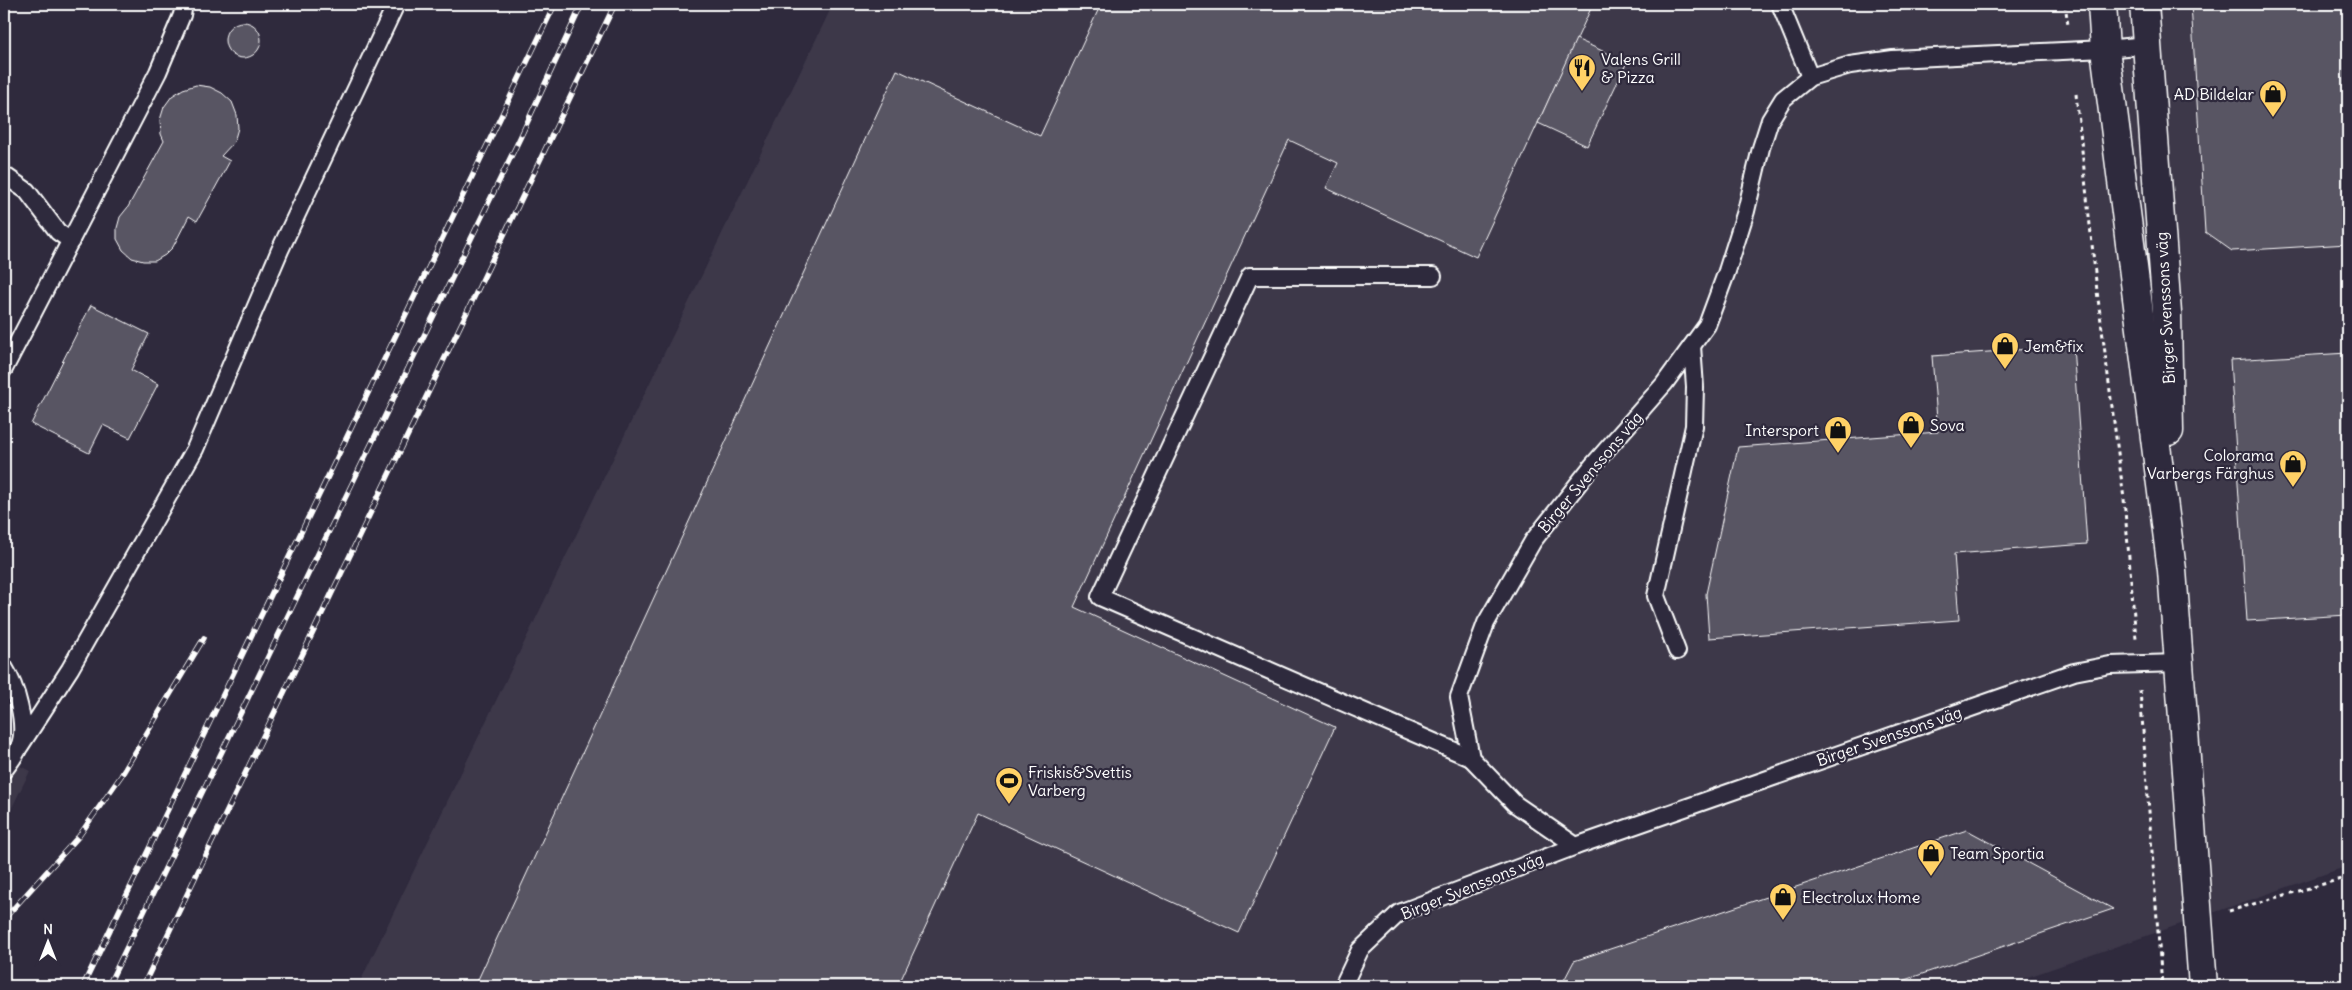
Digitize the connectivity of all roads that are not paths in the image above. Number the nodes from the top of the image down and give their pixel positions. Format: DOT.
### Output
graph roads {
  1 [pos="184,4"];
  2 [pos="396,4"];
  3 [pos="1780,4"];
  4 [pos="2102,4"];
  5 [pos="2144,4"];
  6 [pos="2147,46"];
  7 [pos="2105,50"];
  8 [pos="1810,77"];
  9 [pos="4,175"];
  10 [pos="71,241"];
  11 [pos="1433,276"];
  12 [pos="1692,346"];
  13 [pos="4,369"];
  14 [pos="2172,570"];
  15 [pos="1677,652"];
  16 [pos="2179,663"];
  17 [pos="4,667"];
  18 [pos="20,746"];
  19 [pos="1471,758"];
  20 [pos="4,770"];
  21 [pos="1576,846"];
  22 [pos="1343,986"];
  23 [pos="2203,986"];
  1 -- 10 [label="lane"];
  2 -- 18 [label="lane"];
  3 -- 8 [label="lane"];
  4 -- 7 [label="street, Birger Svenssons väg"];
  5 -- 6 [label="street, Birger Svenssons väg"];
  6 -- 7 [label="lane, Birger Svenssons väg"];
  6 -- 14 [label="street, Birger Svenssons väg"];
  7 -- 8 [label="lane, Birger Svenssons väg"];
  7 -- 14 [label="street, Birger Svenssons väg"];
  8 -- 12 [label="lane, Birger Svenssons väg"];
  9 -- 10 [label="lane"];
  10 -- 13 [label="lane"];
  11 -- 19 [label="lane"];
  12 -- 15 [label="lane"];
  12 -- 19 [label="lane, Birger Svenssons väg"];
  14 -- 16 [label="street, Birger Svenssons väg"];
  16 -- 21 [label="lane, Birger Svenssons väg"];
  16 -- 23 [label="street, Birger Svenssons väg"];
  17 -- 18 [label="lane"];
  18 -- 20 [label="lane"];
  19 -- 21 [label="lane, Birger Svenssons väg"];
  21 -- 22 [label="lane, Birger Svenssons väg"];
}
